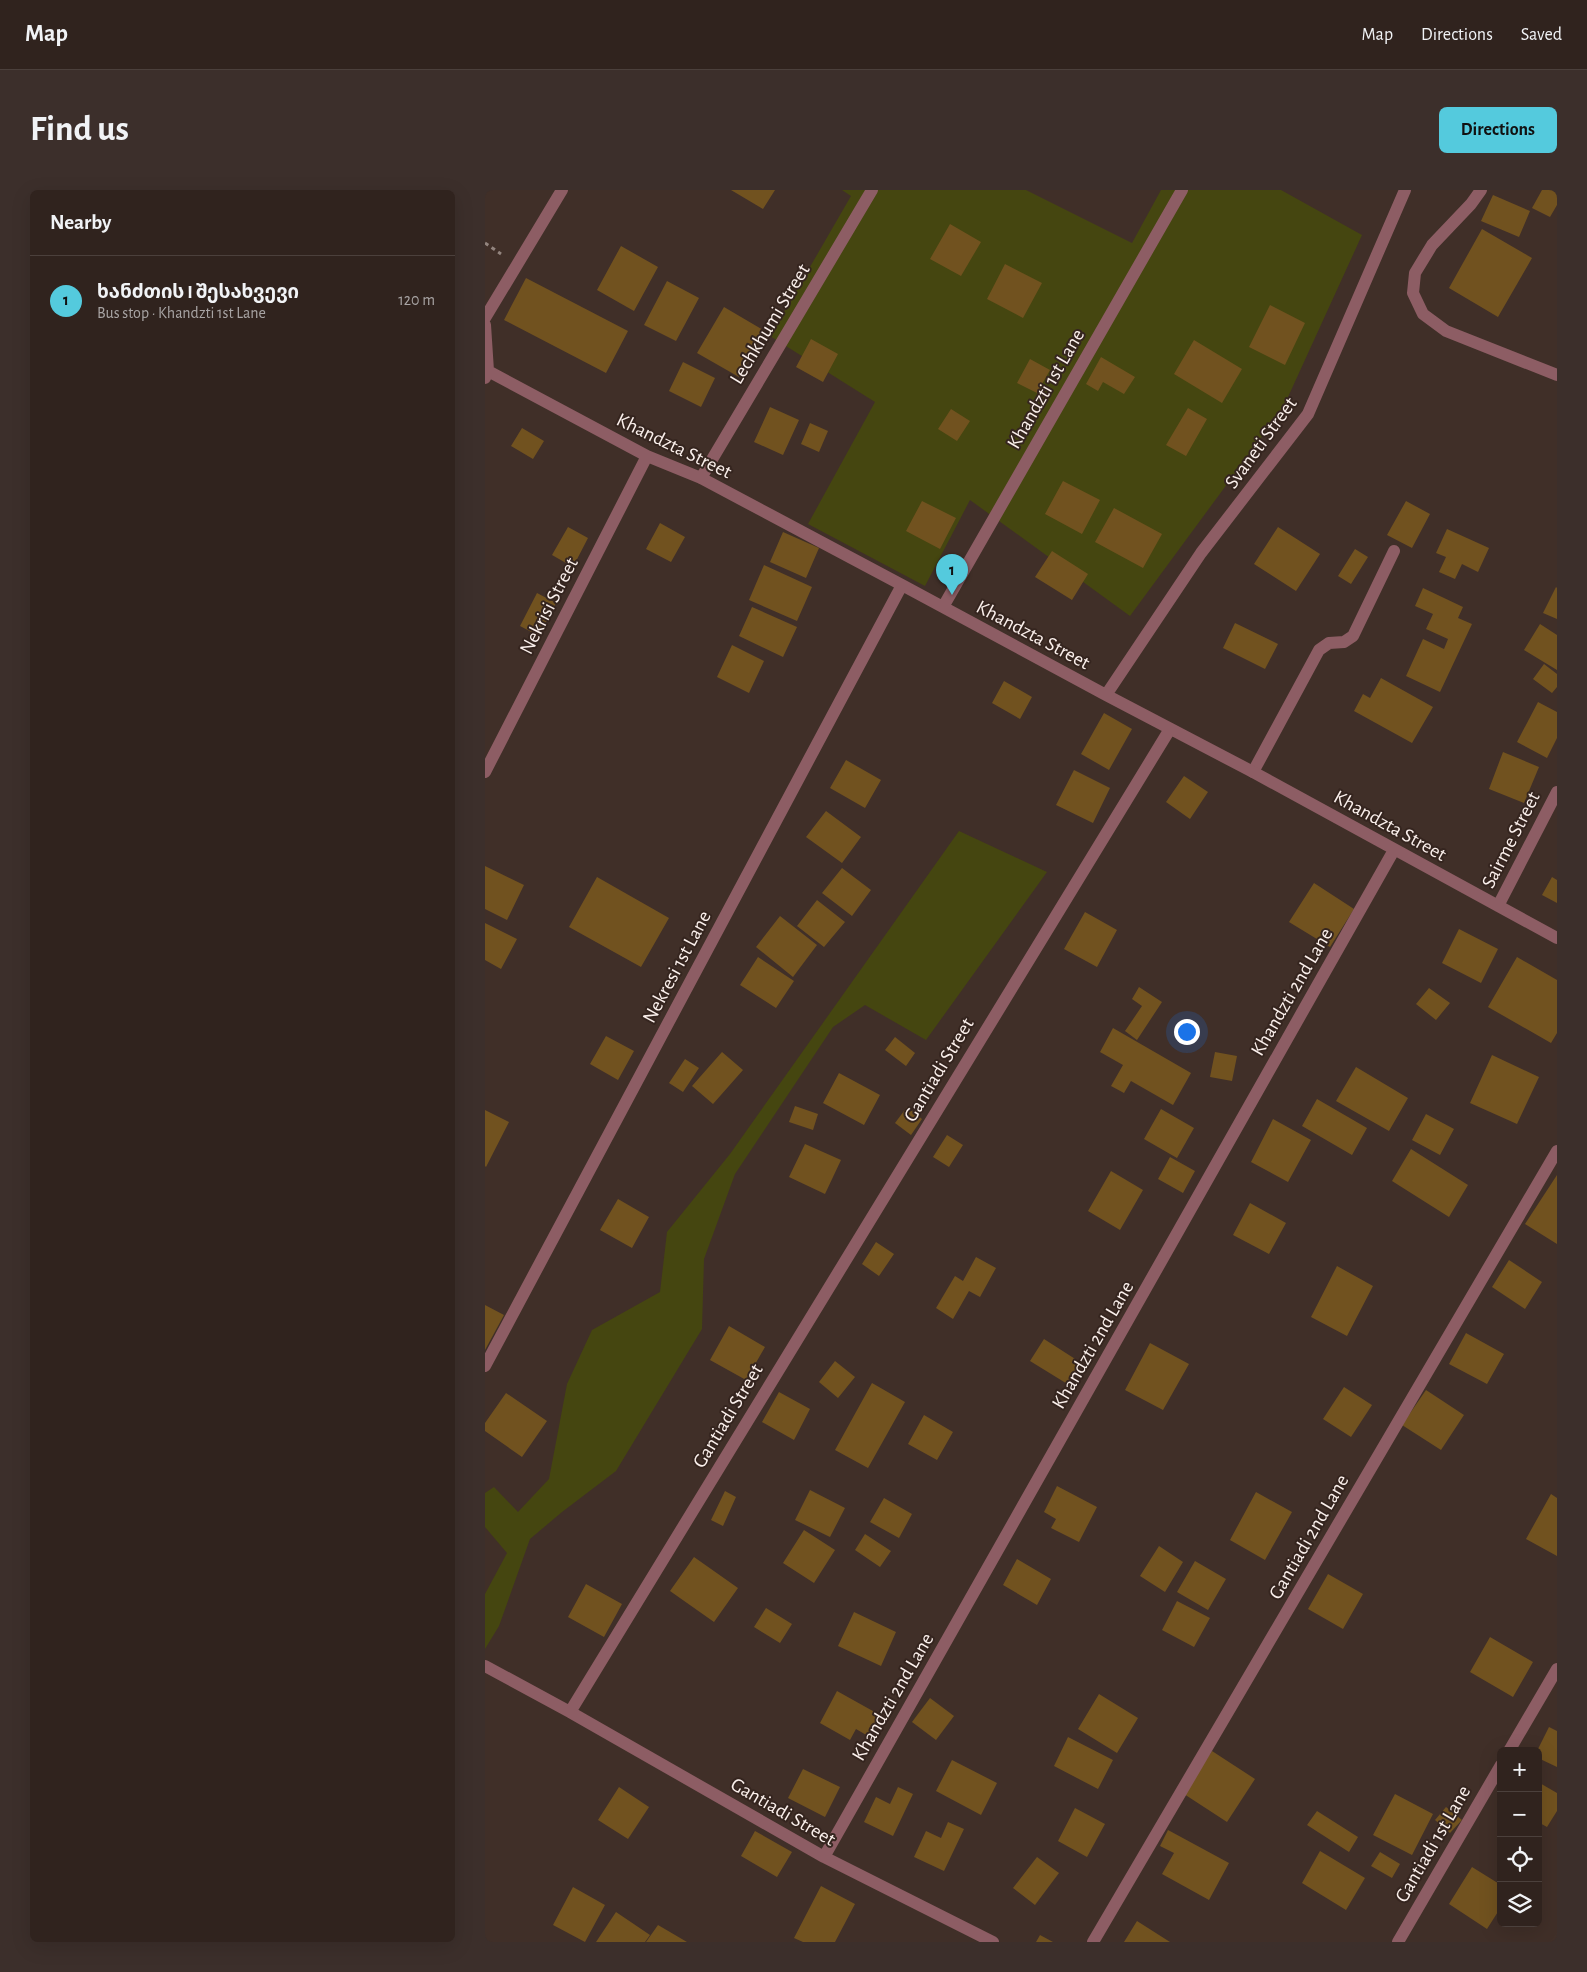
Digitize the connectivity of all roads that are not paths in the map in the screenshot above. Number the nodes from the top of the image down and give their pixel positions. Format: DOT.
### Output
graph roads {
  1 [pos="562,190"];
  2 [pos="872,190"];
  3 [pos="1181,190"];
  4 [pos="1405,190"];
  5 [pos="1481,190"];
  6 [pos="485,318"];
  7 [pos="485,324"];
  8 [pos="487,375"];
  9 [pos="1557,375"];
  10 [pos="647,456"];
  11 [pos="701,478"];
  12 [pos="1394,551"];
  13 [pos="902,585"];
  14 [pos="943,607"];
  15 [pos="1106,695"];
  16 [pos="1170,729"];
  17 [pos="485,772"];
  18 [pos="1253,772"];
  19 [pos="1557,792"];
  20 [pos="1394,850"];
  21 [pos="1498,906"];
  22 [pos="1557,938"];
  23 [pos="1557,1151"];
  24 [pos="485,1366"];
  25 [pos="485,1666"];
  26 [pos="1557,1669"];
  27 [pos="569,1712"];
  28 [pos="1511,1747"];
  29 [pos="1497,1772"];
  30 [pos="824,1857"];
  31 [pos="993,1942"];
  32 [pos="1093,1942"];
  33 [pos="1398,1942"];
  1 -- 6 [label="street"];
  2 -- 11 [label="street, Lechkhumi Street"];
  3 -- 14 [label="street, Khandzti 1st Lane"];
  4 -- 15 [label="street, Svaneti Street"];
  5 -- 9 [label="street"];
  7 -- 8 [label="street"];
  8 -- 10 [label="street, Khandzta Street"];
  10 -- 11 [label="street, Khandzta Street"];
  10 -- 17 [label="street, Nekrisi Street"];
  11 -- 13 [label="street, Khandzta Street"];
  12 -- 18 [label="street"];
  13 -- 14 [label="street, Khandzta Street"];
  13 -- 24 [label="street, Nekresi 1st Lane"];
  14 -- 15 [label="street, Khandzta Street"];
  15 -- 16 [label="street, Khandzta Street"];
  16 -- 18 [label="street, Khandzta Street"];
  16 -- 27 [label="street, Gantiadi Street"];
  18 -- 20 [label="street, Khandzta Street"];
  19 -- 21 [label="street, Sairme Street"];
  20 -- 21 [label="street, Khandzta Street"];
  20 -- 30 [label="street, Khandzti 2nd Lane"];
  21 -- 22 [label="street, Khandzta Street"];
  23 -- 32 [label="street, Gantiadi 2nd Lane"];
  25 -- 27 [label="street"];
  26 -- 28 [label="street"];
  27 -- 30 [label="street, Gantiadi Street"];
  29 -- 33 [label="street, Gantiadi 1st Lane"];
  30 -- 31 [label="street, Gantiadi Street"];
}
